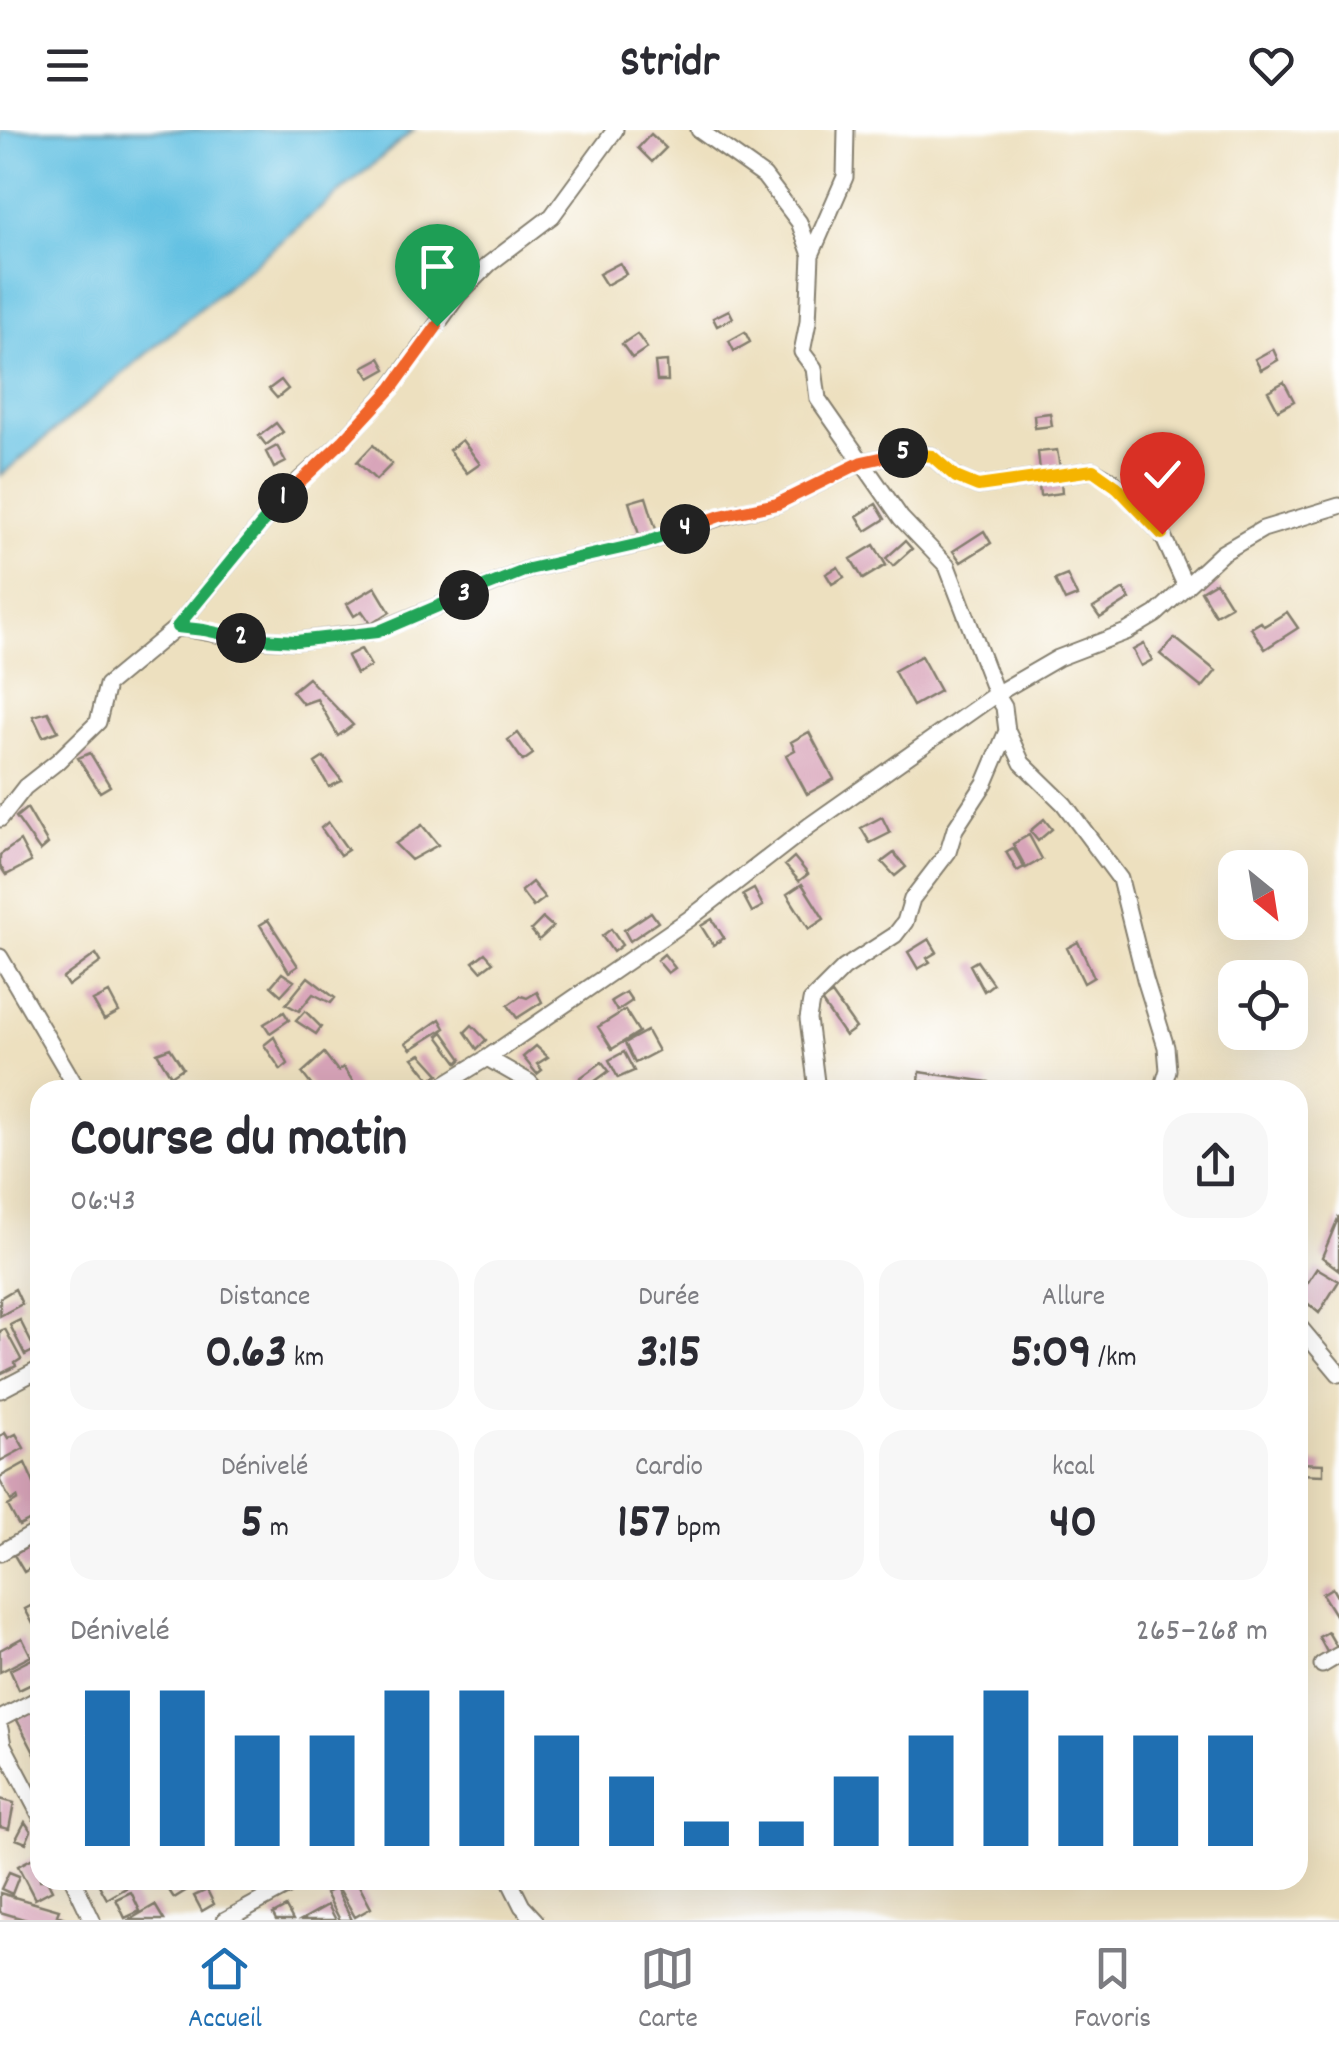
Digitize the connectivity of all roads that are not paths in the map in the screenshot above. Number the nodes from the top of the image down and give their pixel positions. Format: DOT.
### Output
graph roads {
  1 [pos="615,130"];
  2 [pos="699,130"];
  3 [pos="846,130"];
  4 [pos="811,255"];
  5 [pos="862,462"];
  6 [pos="1339,506"];
  7 [pos="1186,586"];
  8 [pos="177,627"];
  9 [pos="996,694"];
  10 [pos="1007,731"];
  11 [pos="0,819"];
  12 [pos="0,957"];
  13 [pos="487,1058"];
  14 [pos="72,1080"];
  15 [pos="451,1080"];
  16 [pos="526,1080"];
  17 [pos="816,1080"];
  18 [pos="1165,1080"];
  19 [pos="1308,1337"];
  20 [pos="30,1374"];
  21 [pos="1339,1374"];
  22 [pos="0,1390"];
  23 [pos="30,1536"];
  24 [pos="0,1553"];
  25 [pos="1339,1655"];
  26 [pos="1322,1665"];
  27 [pos="30,1703"];
  28 [pos="0,1719"];
  29 [pos="1,1742"];
  30 [pos="30,1796"];
  31 [pos="76,1890"];
  32 [pos="280,1890"];
  33 [pos="514,1890"];
  34 [pos="85,1915"];
  35 [pos="225,1920"];
  36 [pos="535,1920"];
  1 -- 8 [label="street"];
  2 -- 4 [label="street"];
  3 -- 4 [label="street"];
  4 -- 5 [label="street"];
  5 -- 7 [label="street"];
  5 -- 8 [label="street"];
  5 -- 9 [label="street"];
  6 -- 7 [label="street"];
  7 -- 9 [label="street"];
  8 -- 11 [label="street"];
  9 -- 10 [label="street"];
  9 -- 13 [label="street"];
  10 -- 17 [label="street"];
  10 -- 18 [label="street"];
  12 -- 14 [label="street"];
  13 -- 15 [label="street"];
  13 -- 16 [label="street"];
  19 -- 21 [label="street"];
  20 -- 22 [label="street"];
  23 -- 24 [label="street"];
  25 -- 26 [label="street"];
  27 -- 28 [label="street"];
  29 -- 30 [label="street"];
  31 -- 34 [label="street"];
  32 -- 35 [label="street"];
  33 -- 36 [label="street"];
}
